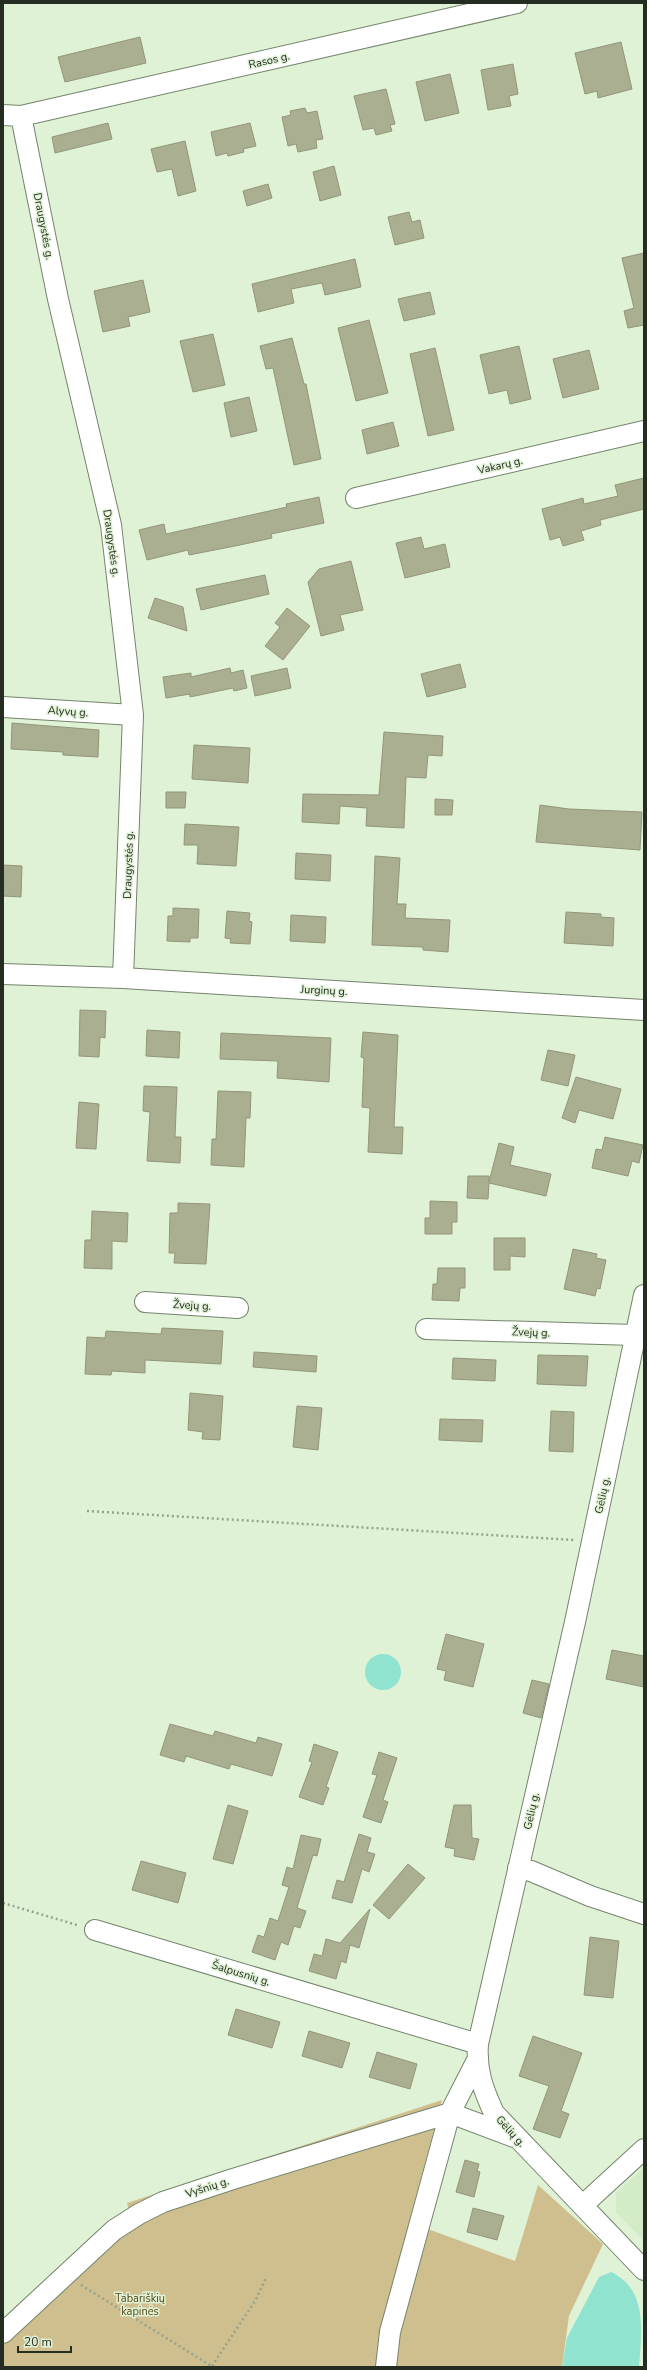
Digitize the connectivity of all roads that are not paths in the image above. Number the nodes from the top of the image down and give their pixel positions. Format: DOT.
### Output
graph roads {
  1 [pos="517,3"];
  2 [pos="12,115"];
  3 [pos="644,431"];
  4 [pos="356,498"];
  5 [pos="3,707"];
  6 [pos="134,715"];
  7 [pos="3,974"];
  8 [pos="124,978"];
  9 [pos="644,1010"];
  10 [pos="644,1295"];
  11 [pos="145,1302"];
  12 [pos="238,1308"];
  13 [pos="426,1329"];
  14 [pos="636,1335"];
  15 [pos="637,1365"];
  16 [pos="518,1868"];
  17 [pos="644,1914"];
  18 [pos="95,1930"];
  19 [pos="477,2053"];
  20 [pos="450,2113"];
  21 [pos="516,2138"];
  22 [pos="644,2148"];
  23 [pos="583,2205"];
  24 [pos="644,2270"];
  25 [pos="3,2333"];
  26 [pos="386,2367"];
  1 -- 2 [label="street, Rasos g."];
  2 -- 6 [label="street, Draugystės g."];
  3 -- 4 [label="street, Vakarų g."];
  5 -- 6 [label="street, Alyvų g."];
  6 -- 8 [label="street, Draugystės g."];
  7 -- 8 [label="street, Jurginų g."];
  8 -- 9 [label="street, Jurginų g."];
  10 -- 14 [label="street, Gėlių g."];
  11 -- 12 [label="street, Žvejų g."];
  13 -- 14 [label="street, Žvejų g."];
  14 -- 15 [label="street, Gėlių g."];
  15 -- 16 [label="street, Gėlių g."];
  16 -- 17 [label="street"];
  16 -- 19 [label="street, Gėlių g."];
  18 -- 19 [label="street, Šalpusnių g."];
  19 -- 20 [label="street"];
  19 -- 21 [label="street, Gėlių g."];
  20 -- 21 [label="street"];
  20 -- 25 [label="street, Vyšnių g."];
  20 -- 26 [label="street"];
  21 -- 23 [label="street, Gėlių g."];
  22 -- 23 [label="street"];
  23 -- 24 [label="street, Gėlių g."];
}
